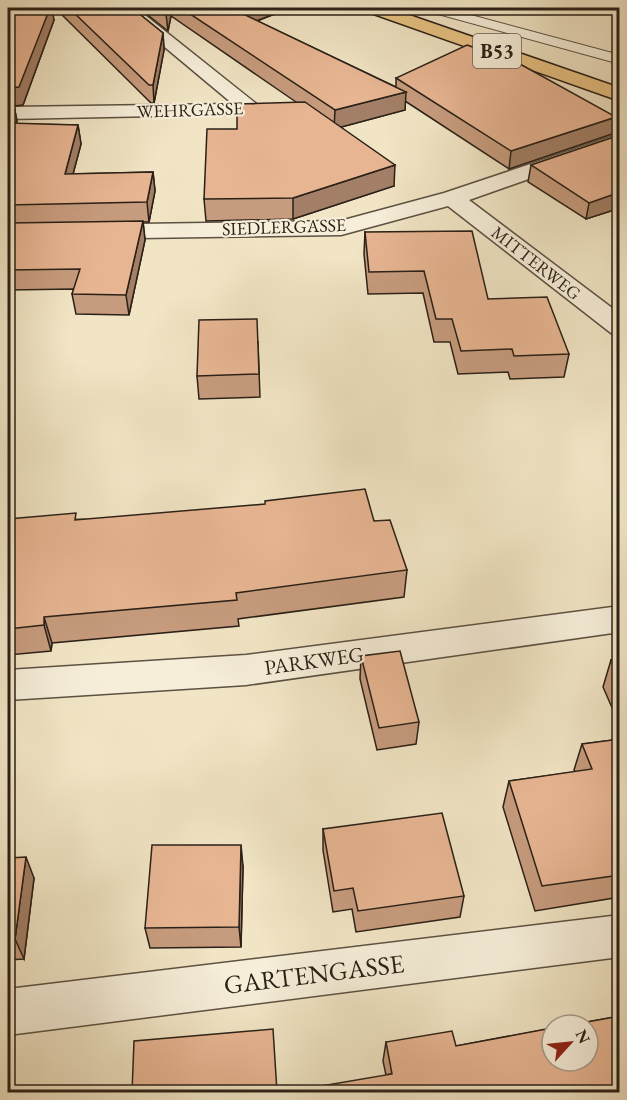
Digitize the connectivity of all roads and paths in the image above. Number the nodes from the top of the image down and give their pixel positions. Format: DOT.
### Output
graph roads {
  1 [pos="126,8"];
  2 [pos="374,8"];
  3 [pos="432,8"];
  4 [pos="620,60"];
  5 [pos="620,95"];
  6 [pos="8,113"];
  7 [pos="620,141"];
  8 [pos="452,198"];
  9 [pos="8,233"];
  10 [pos="620,327"];
  11 [pos="620,619"];
  12 [pos="8,685"];
  13 [pos="620,936"];
  14 [pos="8,1012"];
  1 -- 6 [label="street, WEHRGASSE"];
  2 -- 5 [label="main road, B53"];
  3 -- 4 [label="lane"];
  7 -- 8 [label="street, SIEDLERGASSE"];
  8 -- 9 [label="street, SIEDLERGASSE"];
  8 -- 10 [label="street, MITTERWEG"];
  11 -- 12 [label="street, PARKWEG"];
  13 -- 14 [label="street, GARTENGASSE"];
}
